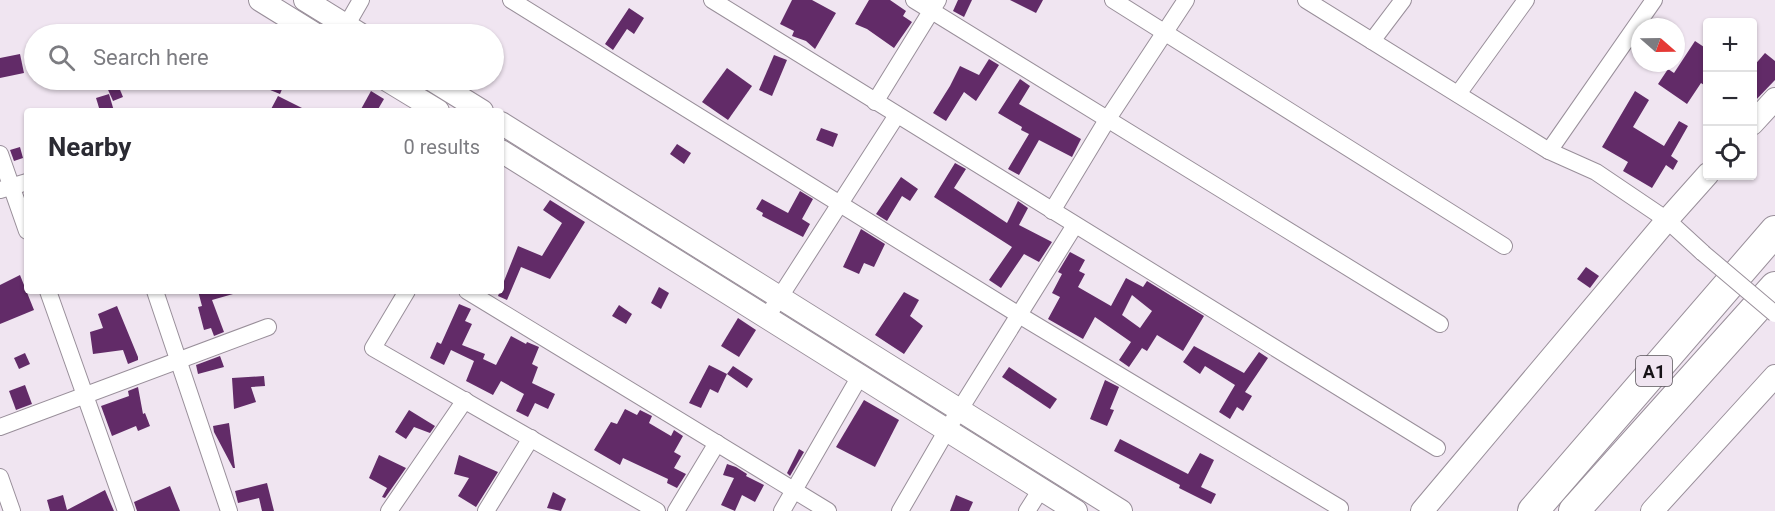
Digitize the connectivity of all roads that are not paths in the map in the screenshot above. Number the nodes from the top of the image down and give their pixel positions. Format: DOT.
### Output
graph roads {
  1 [pos="260,0"];
  2 [pos="305,0"];
  3 [pos="360,0"];
  4 [pos="511,0"];
  5 [pos="712,0"];
  6 [pos="914,0"];
  7 [pos="1113,0"];
  8 [pos="1186,0"];
  9 [pos="1306,0"];
  10 [pos="1403,0"];
  11 [pos="1526,0"];
  12 [pos="1654,0"];
  13 [pos="935,5"];
  14 [pos="299,24"];
  15 [pos="338,24"];
  16 [pos="352,24"];
  17 [pos="1165,32"];
  18 [pos="1372,41"];
  19 [pos="403,90"];
  20 [pos="448,90"];
  21 [pos="1458,94"];
  22 [pos="1775,99"];
  23 [pos="875,102"];
  24 [pos="433,108"];
  25 [pos="477,108"];
  26 [pos="897,115"];
  27 [pos="1757,119"];
  28 [pos="1107,120"];
  29 [pos="504,125"];
  30 [pos="1549,151"];
  31 [pos="504,153"];
  32 [pos="0,154"];
  33 [pos="1703,178"];
  34 [pos="13,186"];
  35 [pos="840,203"];
  36 [pos="1052,212"];
  37 [pos="1666,220"];
  38 [pos="24,221"];
  39 [pos="1075,225"];
  40 [pos="1775,231"];
  41 [pos="1504,246"];
  42 [pos="1775,287"];
  43 [pos="49,294"];
  44 [pos="156,294"];
  45 [pos="405,294"];
  46 [pos="472,294"];
  47 [pos="779,298"];
  48 [pos="1775,314"];
  49 [pos="1019,315"];
  50 [pos="767,317"];
  51 [pos="1440,324"];
  52 [pos="268,327"];
  53 [pos="178,360"];
  54 [pos="860,376"];
  55 [pos="1775,376"];
  56 [pos="85,395"];
  57 [pos="465,400"];
  58 [pos="960,410"];
  59 [pos="0,427"];
  60 [pos="947,430"];
  61 [pos="531,438"];
  62 [pos="717,443"];
  63 [pos="1437,448"];
  64 [pos="0,477"];
  65 [pos="1041,489"];
  66 [pos="795,491"];
  67 [pos="1340,508"];
  68 [pos="12,511"];
  69 [pos="126,511"];
  70 [pos="229,511"];
  71 [pos="389,511"];
  72 [pos="486,511"];
  73 [pos="657,511"];
  74 [pos="675,511"];
  75 [pos="782,511"];
  76 [pos="828,511"];
  77 [pos="900,511"];
  78 [pos="1027,511"];
  79 [pos="1076,511"];
  80 [pos="1121,511"];
  81 [pos="1422,511"];
  82 [pos="1533,511"];
  83 [pos="1574,511"];
  84 [pos="1652,511"];
  1 -- 14 [label="street"];
  2 -- 15 [label="street"];
  3 -- 16 [label="street"];
  4 -- 35 [label="street"];
  5 -- 23 [label="street"];
  6 -- 13 [label="street"];
  7 -- 17 [label="street"];
  8 -- 17 [label="street"];
  9 -- 18 [label="street"];
  10 -- 18 [label="street"];
  11 -- 21 [label="street"];
  12 -- 30 [label="street"];
  13 -- 23 [label="street"];
  13 -- 28 [label="street"];
  17 -- 28 [label="street"];
  17 -- 41 [label="street"];
  18 -- 21 [label="street"];
  19 -- 24 [label="street"];
  20 -- 25 [label="street"];
  21 -- 30 [label="street"];
  22 -- 27 [label="street"];
  23 -- 26 [label="street"];
  26 -- 35 [label="street"];
  26 -- 36 [label="street"];
  28 -- 36 [label="street"];
  28 -- 51 [label="street"];
  29 -- 47 [label="street"];
  30 -- 37 [label="street"];
  31 -- 50 [label="street"];
  32 -- 34 [label="street"];
  33 -- 37 [label="street"];
  34 -- 38 [label="street"];
  35 -- 47 [label="street"];
  35 -- 49 [label="street"];
  36 -- 39 [label="street"];
  37 -- 48 [label="street, bridge"];
  37 -- 81 [label="street"];
  39 -- 49 [label="street"];
  39 -- 63 [label="street"];
  40 -- 82 [label="highway, A1"];
  42 -- 83 [label="highway, A1"];
  43 -- 56 [label="street"];
  44 -- 53 [label="street"];
  45 -- 57 [label="street"];
  46 -- 62 [label="street"];
  47 -- 50 [label="street"];
  47 -- 58 [label="street"];
  49 -- 58 [label="street"];
  49 -- 67 [label="street"];
  50 -- 54 [label="street"];
  52 -- 53 [label="street"];
  53 -- 56 [label="street"];
  53 -- 70 [label="street"];
  54 -- 60 [label="street"];
  54 -- 66 [label="street"];
  55 -- 84 [label="street"];
  56 -- 59 [label="street"];
  56 -- 69 [label="street"];
  57 -- 61 [label="street"];
  57 -- 71 [label="street"];
  58 -- 60 [label="street"];
  58 -- 80 [label="street"];
  60 -- 65 [label="street"];
  60 -- 77 [label="street"];
  61 -- 72 [label="street"];
  61 -- 73 [label="street"];
  62 -- 66 [label="street"];
  62 -- 74 [label="street"];
  64 -- 68 [label="street"];
  65 -- 78 [label="street"];
  65 -- 79 [label="street"];
  66 -- 75 [label="street"];
  66 -- 76 [label="street"];
}
